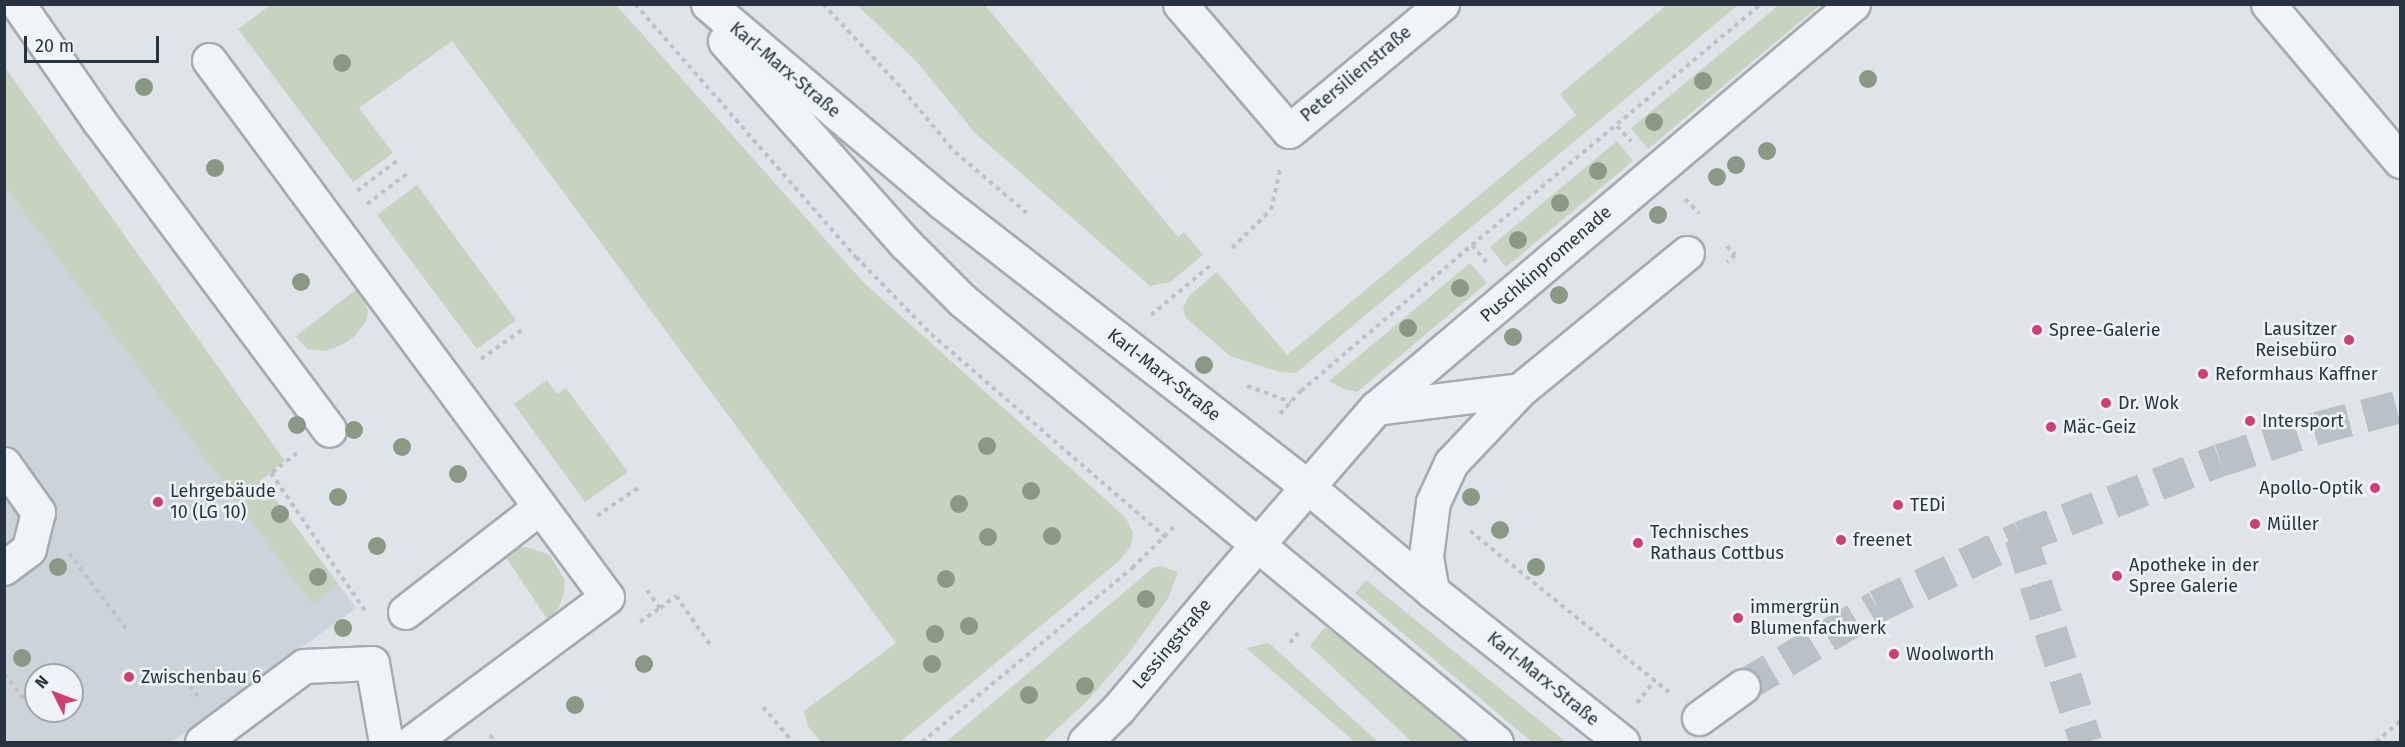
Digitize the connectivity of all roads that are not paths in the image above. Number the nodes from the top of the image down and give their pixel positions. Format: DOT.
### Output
graph roads {
  1 [pos="18,4"];
  2 [pos="693,4"];
  3 [pos="708,4"];
  4 [pos="1180,4"];
  5 [pos="1442,4"];
  6 [pos="1853,4"];
  7 [pos="2268,4"];
  8 [pos="209,60"];
  9 [pos="2400,161"];
  10 [pos="1687,253"];
  11 [pos="1520,390"];
  12 [pos="1376,408"];
  13 [pos="329,430"];
  14 [pos="4,464"];
  15 [pos="1307,486"];
  16 [pos="540,507"];
  17 [pos="1258,544"];
  18 [pos="4,568"];
  19 [pos="1432,591"];
  20 [pos="405,612"];
  21 [pos="1743,686"];
  22 [pos="1699,718"];
  23 [pos="202,742"];
  24 [pos="386,742"];
  25 [pos="412,742"];
  26 [pos="1085,742"];
  27 [pos="1496,742"];
  28 [pos="1622,742"];
  1 -- 13 [label="street"];
  2 -- 17 [label="street, Karl-Marx-Straße"];
  3 -- 15 [label="street, Karl-Marx-Straße"];
  4 -- 5 [label="street, Petersilienstraße"];
  6 -- 12 [label="street, Puschkinpromenade"];
  7 -- 9 [label="street"];
  8 -- 16 [label="street"];
  10 -- 11 [label="street"];
  11 -- 12 [label="street"];
  11 -- 19 [label="street"];
  12 -- 15 [label="street, Puschkinpromenade"];
  14 -- 18 [label="street"];
  15 -- 17 [label="street, Puschkinpromenade"];
  15 -- 19 [label="street, Karl-Marx-Straße"];
  16 -- 20 [label="street"];
  16 -- 25 [label="street"];
  17 -- 26 [label="street, Lessingstraße"];
  17 -- 27 [label="street, Karl-Marx-Straße"];
  19 -- 28 [label="street, Karl-Marx-Straße"];
  21 -- 22 [label="street"];
  23 -- 24 [label="street"];
}
